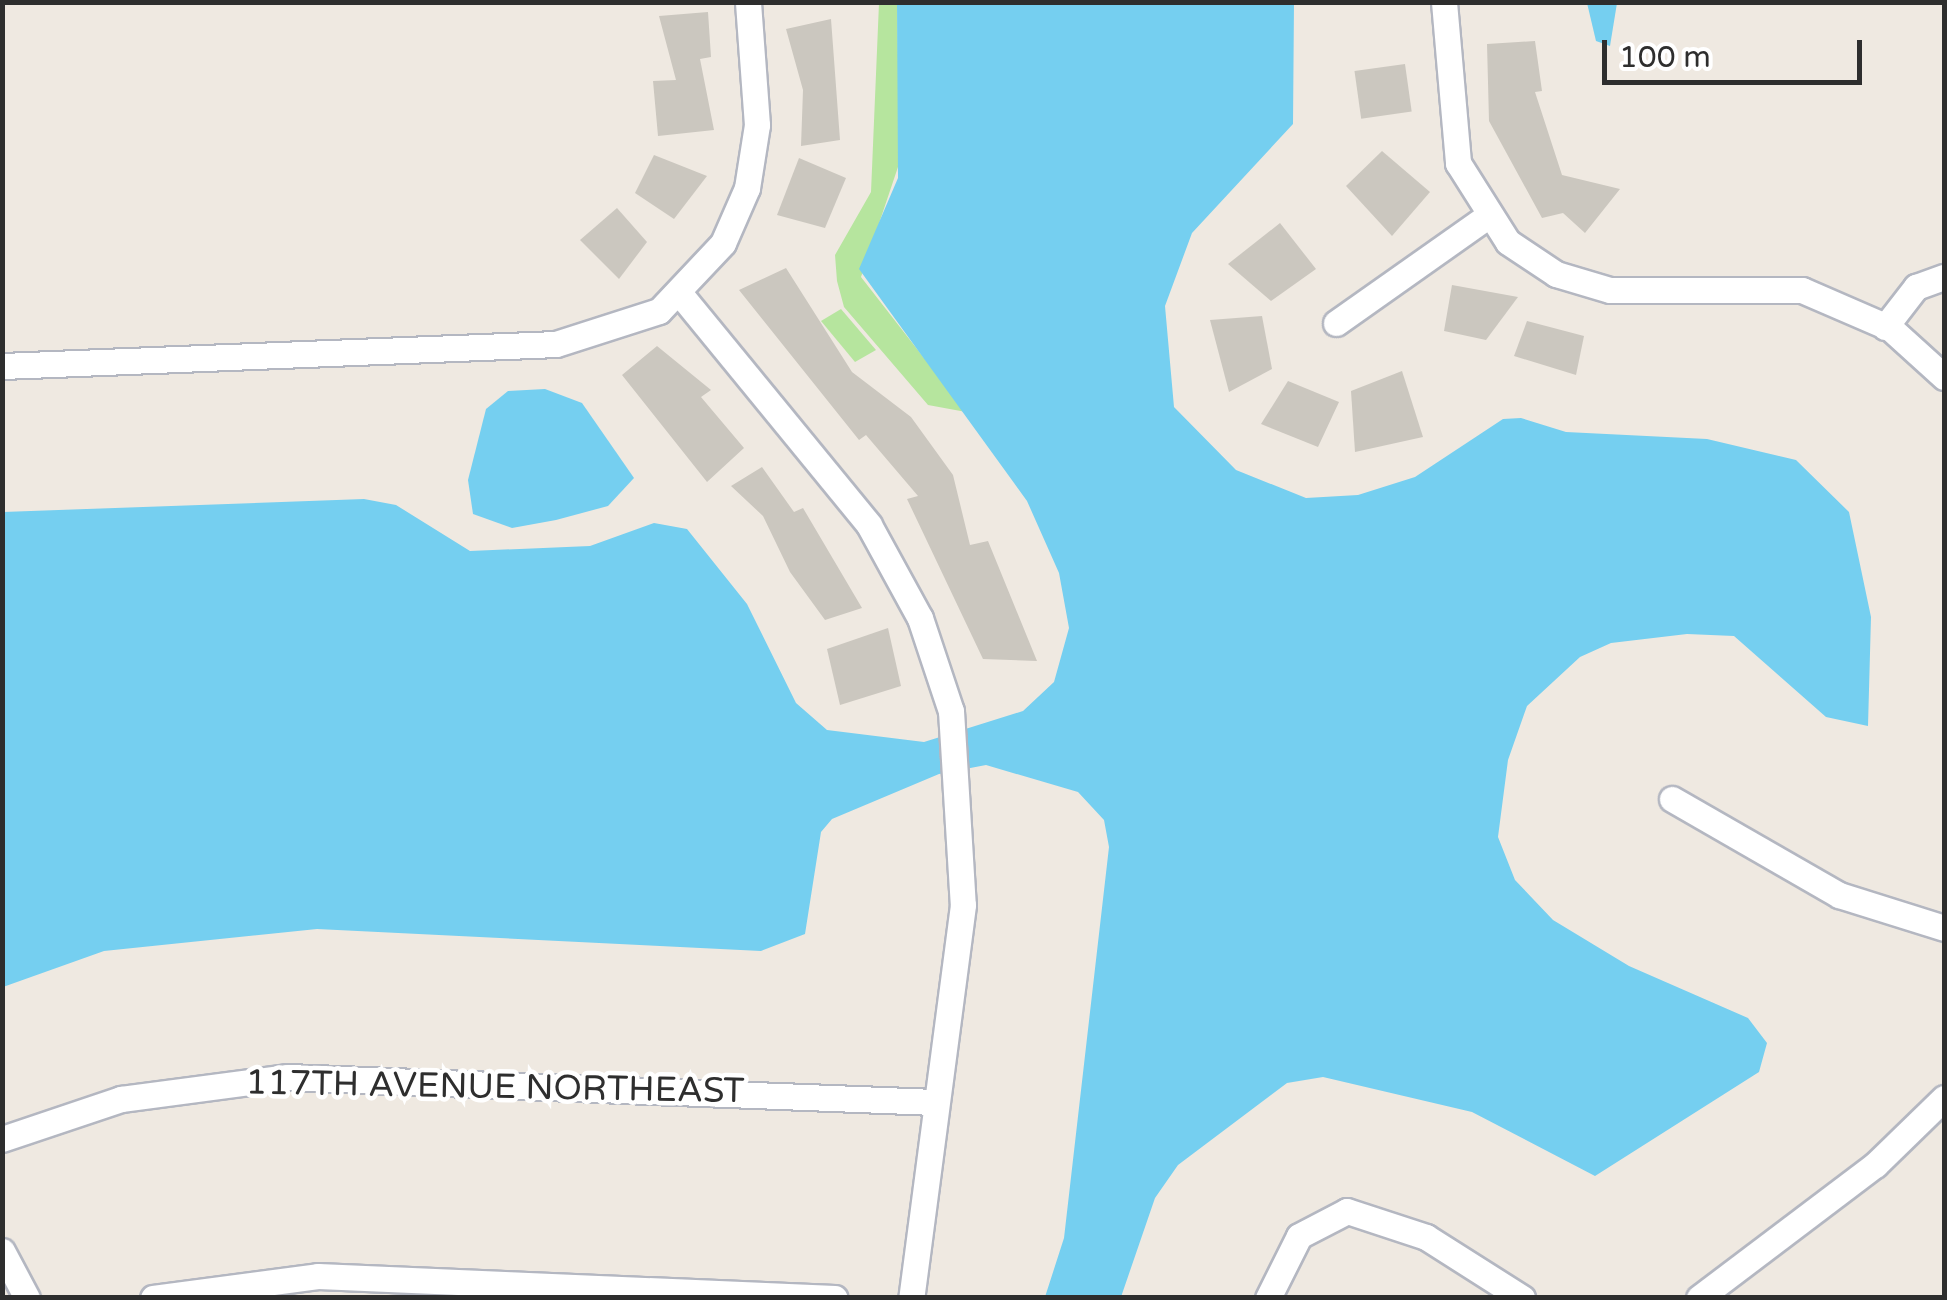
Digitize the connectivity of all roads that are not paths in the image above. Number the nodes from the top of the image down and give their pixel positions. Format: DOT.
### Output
graph roads {
  1 [pos="748,2"];
  2 [pos="1444,2"];
  3 [pos="1485,218"];
  4 [pos="1944,277"];
  5 [pos="681,295"];
  6 [pos="1336,323"];
  7 [pos="1885,326"];
  8 [pos="2,366"];
  9 [pos="1944,377"];
  10 [pos="1672,799"];
  11 [pos="1944,928"];
  12 [pos="1944,1098"];
  13 [pos="936,1102"];
  14 [pos="2,1139"];
  15 [pos="2,1252"];
  16 [pos="678,1294"];
  17 [pos="27,1298"];
  18 [pos="154,1298"];
  19 [pos="834,1298"];
  20 [pos="911,1298"];
  21 [pos="1268,1298"];
  22 [pos="1522,1298"];
  23 [pos="1699,1298"];
  1 -- 5 [label="street"];
  2 -- 3 [label="street"];
  3 -- 6 [label="street"];
  3 -- 7 [label="street"];
  4 -- 7 [label="street"];
  5 -- 8 [label="street"];
  5 -- 13 [label="street"];
  7 -- 9 [label="street"];
  10 -- 11 [label="street"];
  12 -- 23 [label="street"];
  13 -- 14 [label="street, 117TH AVENUE NORTHEAST"];
  13 -- 20 [label="street"];
  15 -- 17 [label="street"];
  16 -- 18 [label="street"];
  16 -- 19 [label="street"];
  21 -- 22 [label="street"];
}
